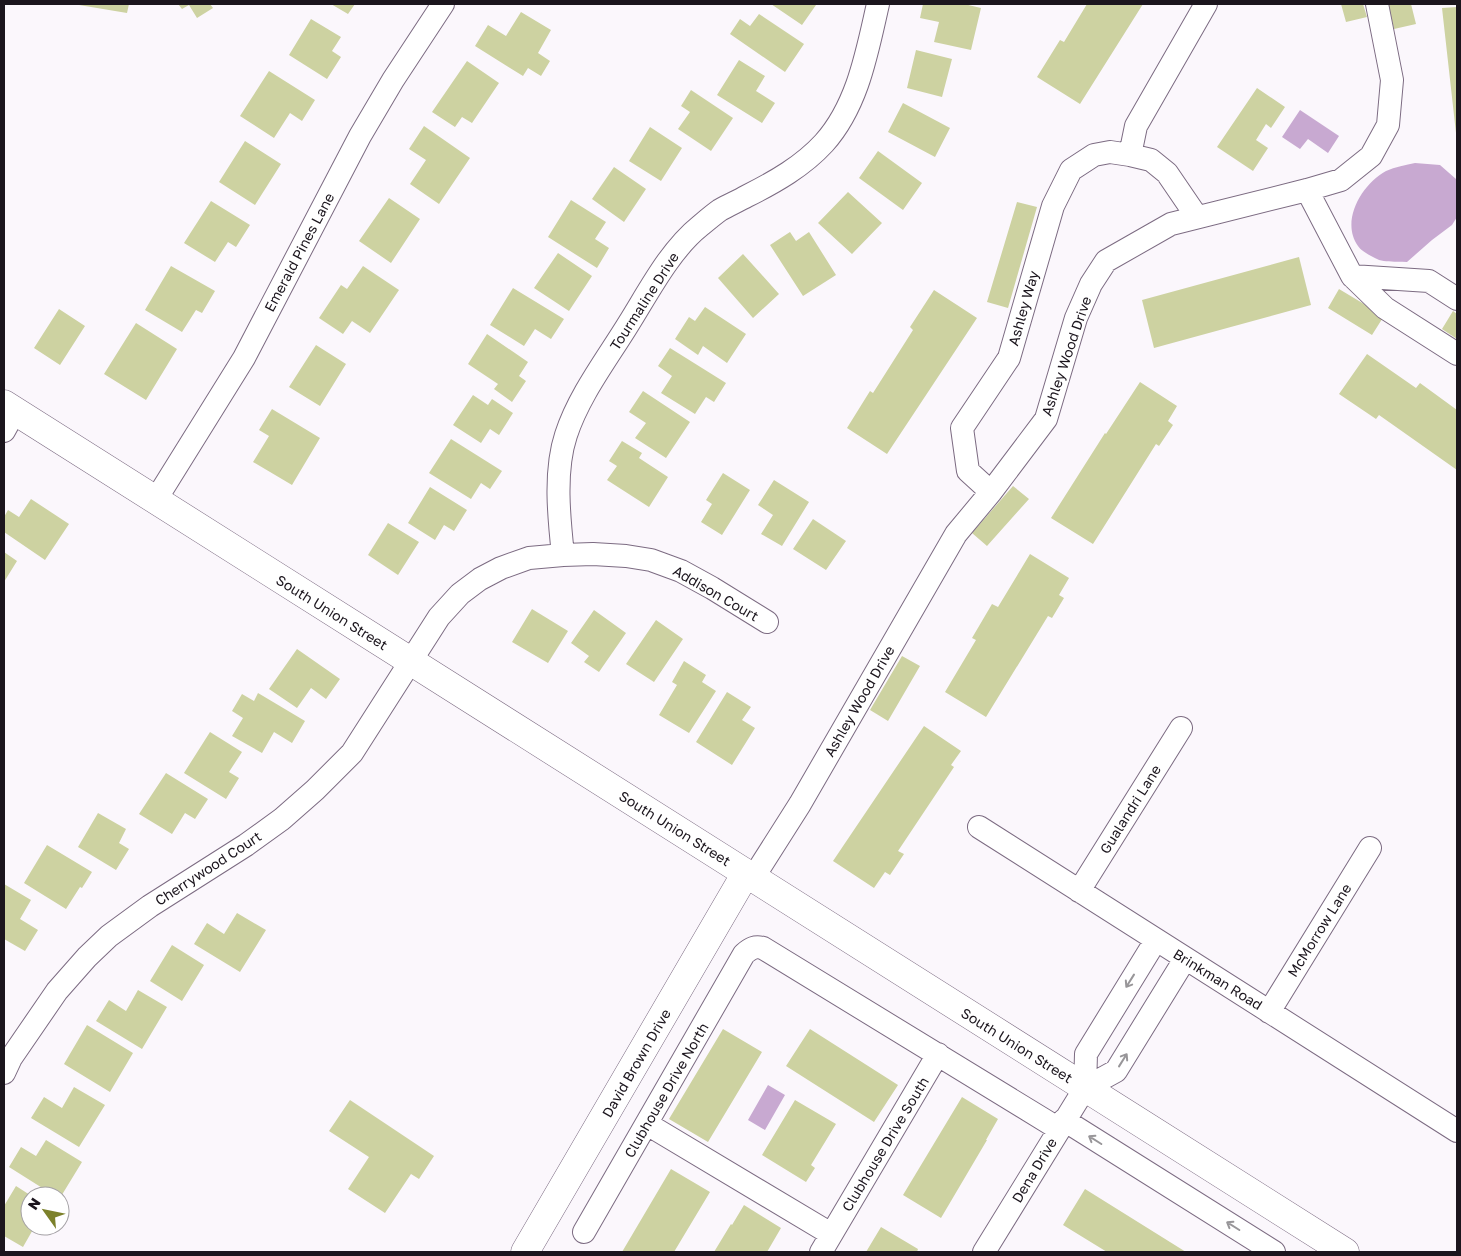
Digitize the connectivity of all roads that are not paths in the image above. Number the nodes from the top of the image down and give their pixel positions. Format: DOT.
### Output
graph roads {
  1 [pos="443,4"];
  2 [pos="878,4"];
  3 [pos="1206,4"];
  4 [pos="1377,4"];
  5 [pos="1130,155"];
  6 [pos="1307,190"];
  7 [pos="1197,217"];
  8 [pos="1352,276"];
  9 [pos="1457,299"];
  10 [pos="1457,354"];
  11 [pos="7,415"];
  12 [pos="992,492"];
  13 [pos="155,501"];
  14 [pos="563,555"];
  15 [pos="767,622"];
  16 [pos="410,661"];
  17 [pos="1181,728"];
  18 [pos="979,826"];
  19 [pos="1370,848"];
  20 [pos="749,875"];
  21 [pos="1079,891"];
  22 [pos="1156,940"];
  23 [pos="1185,958"];
  24 [pos="1269,1012"];
  25 [pos="938,1054"];
  26 [pos="4,1073"];
  27 [pos="1085,1088"];
  28 [pos="647,1124"];
  29 [pos="1062,1124"];
  30 [pos="1457,1131"];
  31 [pos="584,1232"];
  32 [pos="826,1243"];
  33 [pos="525,1252"];
  34 [pos="984,1252"];
  35 [pos="1274,1252"];
  36 [pos="1345,1252"];
  1 -- 13 [label="street, Emerald Pines Lane"];
  2 -- 14 [label="street, Tourmaline Drive"];
  3 -- 5 [label="street"];
  4 -- 6 [label="street, Ashley Wood Drive"];
  5 -- 7 [label="street, Ashley Way"];
  5 -- 12 [label="street, Ashley Way"];
  6 -- 7 [label="street, Ashley Wood Drive"];
  6 -- 8 [label="street"];
  7 -- 12 [label="street, Ashley Wood Drive"];
  8 -- 9 [label="street"];
  8 -- 10 [label="street"];
  11 -- 13 [label="street, South Union Street"];
  12 -- 20 [label="street, Ashley Wood Drive"];
  13 -- 16 [label="street, South Union Street"];
  14 -- 15 [label="street, Addison Court"];
  14 -- 16 [label="street, Addison Court"];
  16 -- 20 [label="street, South Union Street"];
  16 -- 26 [label="street, Cherrywood Court"];
  17 -- 21 [label="street, Gualandri Lane"];
  18 -- 21 [label="street, Brinkman Road"];
  19 -- 24 [label="street, McMorrow Lane"];
  20 -- 27 [label="street, South Union Street"];
  20 -- 33 [label="street, David Brown Drive"];
  21 -- 22 [label="street, Brinkman Road"];
  22 -- 23 [label="street, Brinkman Road"];
  22 -- 27 [label="street, one-way"];
  23 -- 24 [label="street, Brinkman Road"];
  27 -- 23 [label="street, one-way"];
  24 -- 30 [label="street, Brinkman Road"];
  25 -- 28 [label="street, Clubhouse Drive North"];
  25 -- 29 [label="street"];
  25 -- 32 [label="street, Clubhouse Drive South"];
  27 -- 29 [label="street, Dena Drive"];
  27 -- 36 [label="street, South Union Street"];
  28 -- 31 [label="street, Clubhouse Drive North"];
  28 -- 32 [label="street, Clubhouse Drive South"];
  29 -- 34 [label="street, Dena Drive"];
  35 -- 29 [label="street, one-way"];
}
